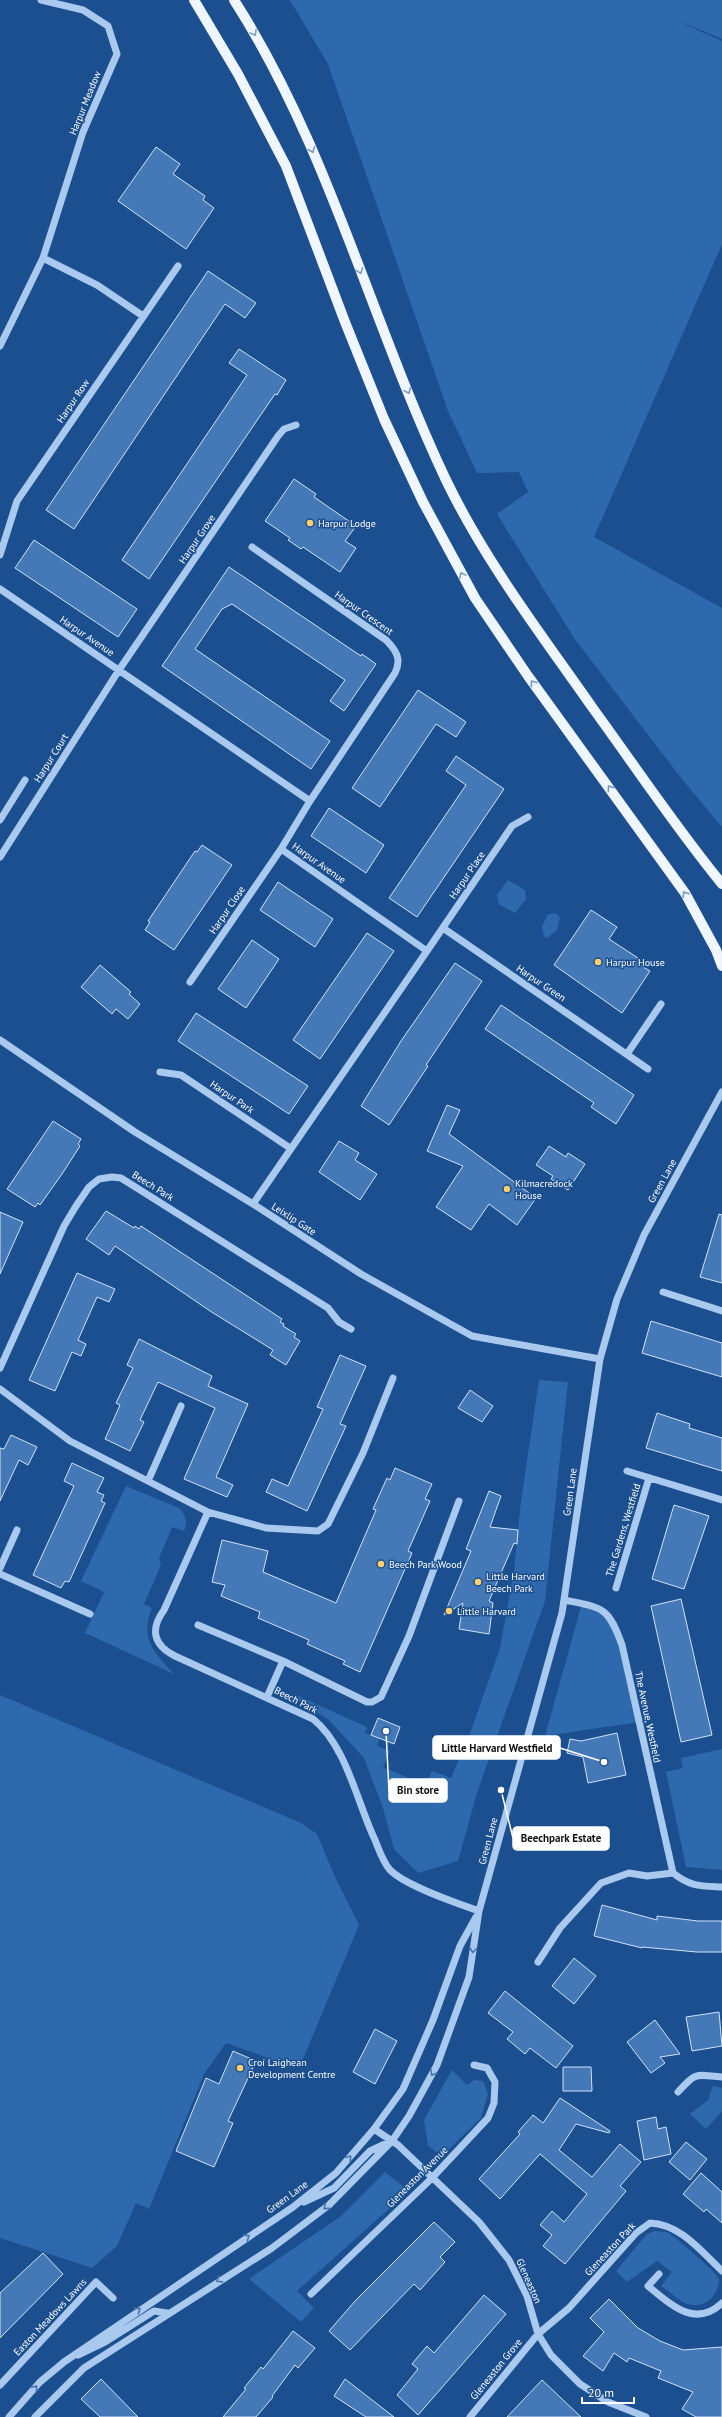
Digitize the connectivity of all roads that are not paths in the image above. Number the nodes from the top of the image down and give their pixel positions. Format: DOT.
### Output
graph roads {
  1 [pos="41,0"];
  2 [pos="194,0"];
  3 [pos="234,0"];
  4 [pos="43,258"];
  5 [pos="178,266"];
  6 [pos="143,316"];
  7 [pos="0,346"];
  8 [pos="296,425"];
  9 [pos="252,547"];
  10 [pos="0,555"];
  11 [pos="0,589"];
  12 [pos="118,670"];
  13 [pos="25,780"];
  14 [pos="310,801"];
  15 [pos="528,817"];
  16 [pos="0,820"];
  17 [pos="281,849"];
  18 [pos="0,857"];
  19 [pos="722,884"];
  20 [pos="443,928"];
  21 [pos="428,951"];
  22 [pos="722,966"];
  23 [pos="190,982"];
  24 [pos="661,1004"];
  25 [pos="0,1040"];
  26 [pos="627,1054"];
  27 [pos="648,1069"];
  28 [pos="160,1072"];
  29 [pos="722,1092"];
  30 [pos="290,1148"];
  31 [pos="253,1204"];
  32 [pos="663,1292"];
  33 [pos="722,1311"];
  34 [pos="351,1329"];
  35 [pos="600,1359"];
  36 [pos="0,1368"];
  37 [pos="393,1378"];
  38 [pos="0,1389"];
  39 [pos="181,1406"];
  40 [pos="627,1471"];
  41 [pos="649,1478"];
  42 [pos="148,1482"];
  43 [pos="722,1500"];
  44 [pos="459,1501"];
  45 [pos="208,1512"];
  46 [pos="17,1530"];
  47 [pos="0,1568"];
  48 [pos="0,1574"];
  49 [pos="616,1588"];
  50 [pos="564,1600"];
  51 [pos="90,1614"];
  52 [pos="198,1625"];
  53 [pos="283,1661"];
  54 [pos="267,1697"];
  55 [pos="673,1873"];
  56 [pos="722,1886"];
  57 [pos="478,1912"];
  58 [pos="538,1962"];
  59 [pos="474,2065"];
  60 [pos="722,2077"];
  61 [pos="678,2092"];
  62 [pos="374,2130"];
  63 [pos="392,2141"];
  64 [pos="431,2179"];
  65 [pos="292,2207"];
  66 [pos="722,2271"];
  67 [pos="659,2274"];
  68 [pos="311,2294"];
  69 [pos="113,2298"];
  70 [pos="722,2303"];
  71 [pos="167,2313"];
  72 [pos="538,2334"];
  73 [pos="64,2362"];
  74 [pos="1,2383"];
  75 [pos="9,2417"];
  76 [pos="35,2417"];
  77 [pos="470,2417"];
  78 [pos="646,2417"];
  1 -- 4 [label="street, Harpur Meadow"];
  22 -- 2 [label="main road, one-way"];
  3 -- 19 [label="main road, one-way"];
  4 -- 6 [label="street"];
  4 -- 7 [label="street, Harpur Meadow"];
  5 -- 6 [label="street, Harpur Row"];
  6 -- 10 [label="street, Harpur Row"];
  8 -- 12 [label="street, Harpur Grove"];
  9 -- 14 [label="street, Harpur Crescent"];
  11 -- 12 [label="street, Harpur Avenue"];
  12 -- 14 [label="street, Harpur Avenue"];
  12 -- 18 [label="street, Harpur Court"];
  13 -- 16 [label="street"];
  14 -- 17 [label="street, Harpur Avenue"];
  15 -- 20 [label="street, Harpur Place"];
  17 -- 21 [label="street, Harpur Avenue"];
  17 -- 23 [label="street, Harpur Close"];
  20 -- 21 [label="street, Harpur Place"];
  20 -- 26 [label="street, Harpur Green"];
  21 -- 30 [label="street"];
  24 -- 26 [label="street"];
  25 -- 31 [label="street, Leixlip Gate"];
  26 -- 27 [label="street, Harpur Green"];
  28 -- 30 [label="street, Harpur Park"];
  29 -- 35 [label="street, Green Lane"];
  30 -- 31 [label="street"];
  31 -- 35 [label="street, Leixlip Gate"];
  32 -- 33 [label="street"];
  34 -- 36 [label="street, Beech Park"];
  35 -- 50 [label="street, Green Lane"];
  37 -- 45 [label="street"];
  38 -- 42 [label="street"];
  39 -- 42 [label="street"];
  40 -- 41 [label="street, The Gardens, Westfield"];
  41 -- 43 [label="street, The Gardens, Westfield"];
  41 -- 49 [label="street, The Gardens, Westfield"];
  42 -- 45 [label="street"];
  44 -- 53 [label="street"];
  45 -- 54 [label="street, Beech Park"];
  46 -- 47 [label="street"];
  48 -- 51 [label="street"];
  50 -- 55 [label="street, The Avenue, Westfield"];
  50 -- 57 [label="street, Green Lane"];
  52 -- 53 [label="street"];
  53 -- 54 [label="street"];
  54 -- 57 [label="street, Beech Park"];
  55 -- 56 [label="street"];
  55 -- 58 [label="street"];
  57 -- 62 [label="street, Green Lane"];
  57 -- 63 [label="street, Green Lane, one-way"];
  59 -- 64 [label="street, Gleneaston Avenue"];
  60 -- 61 [label="street"];
  62 -- 63 [label="street, Gleneaston"];
  65 -- 62 [label="street, Green Lane, one-way"];
  63 -- 64 [label="street, Gleneaston"];
  63 -- 65 [label="street"];
  63 -- 71 [label="street, Green Lane, one-way"];
  64 -- 68 [label="street, Gleneaston Avenue"];
  64 -- 72 [label="street, Gleneaston"];
  73 -- 65 [label="street, Green Lane, one-way"];
  66 -- 72 [label="street, Gleneaston Park"];
  67 -- 70 [label="street"];
  69 -- 74 [label="street, Easton Meadows Lawns"];
  71 -- 73 [label="street"];
  71 -- 76 [label="street, Green Lane"];
  72 -- 77 [label="street, Gleneaston Grove"];
  72 -- 78 [label="street, Gleneaston"];
  75 -- 73 [label="street, Green Lane, one-way"];
}
